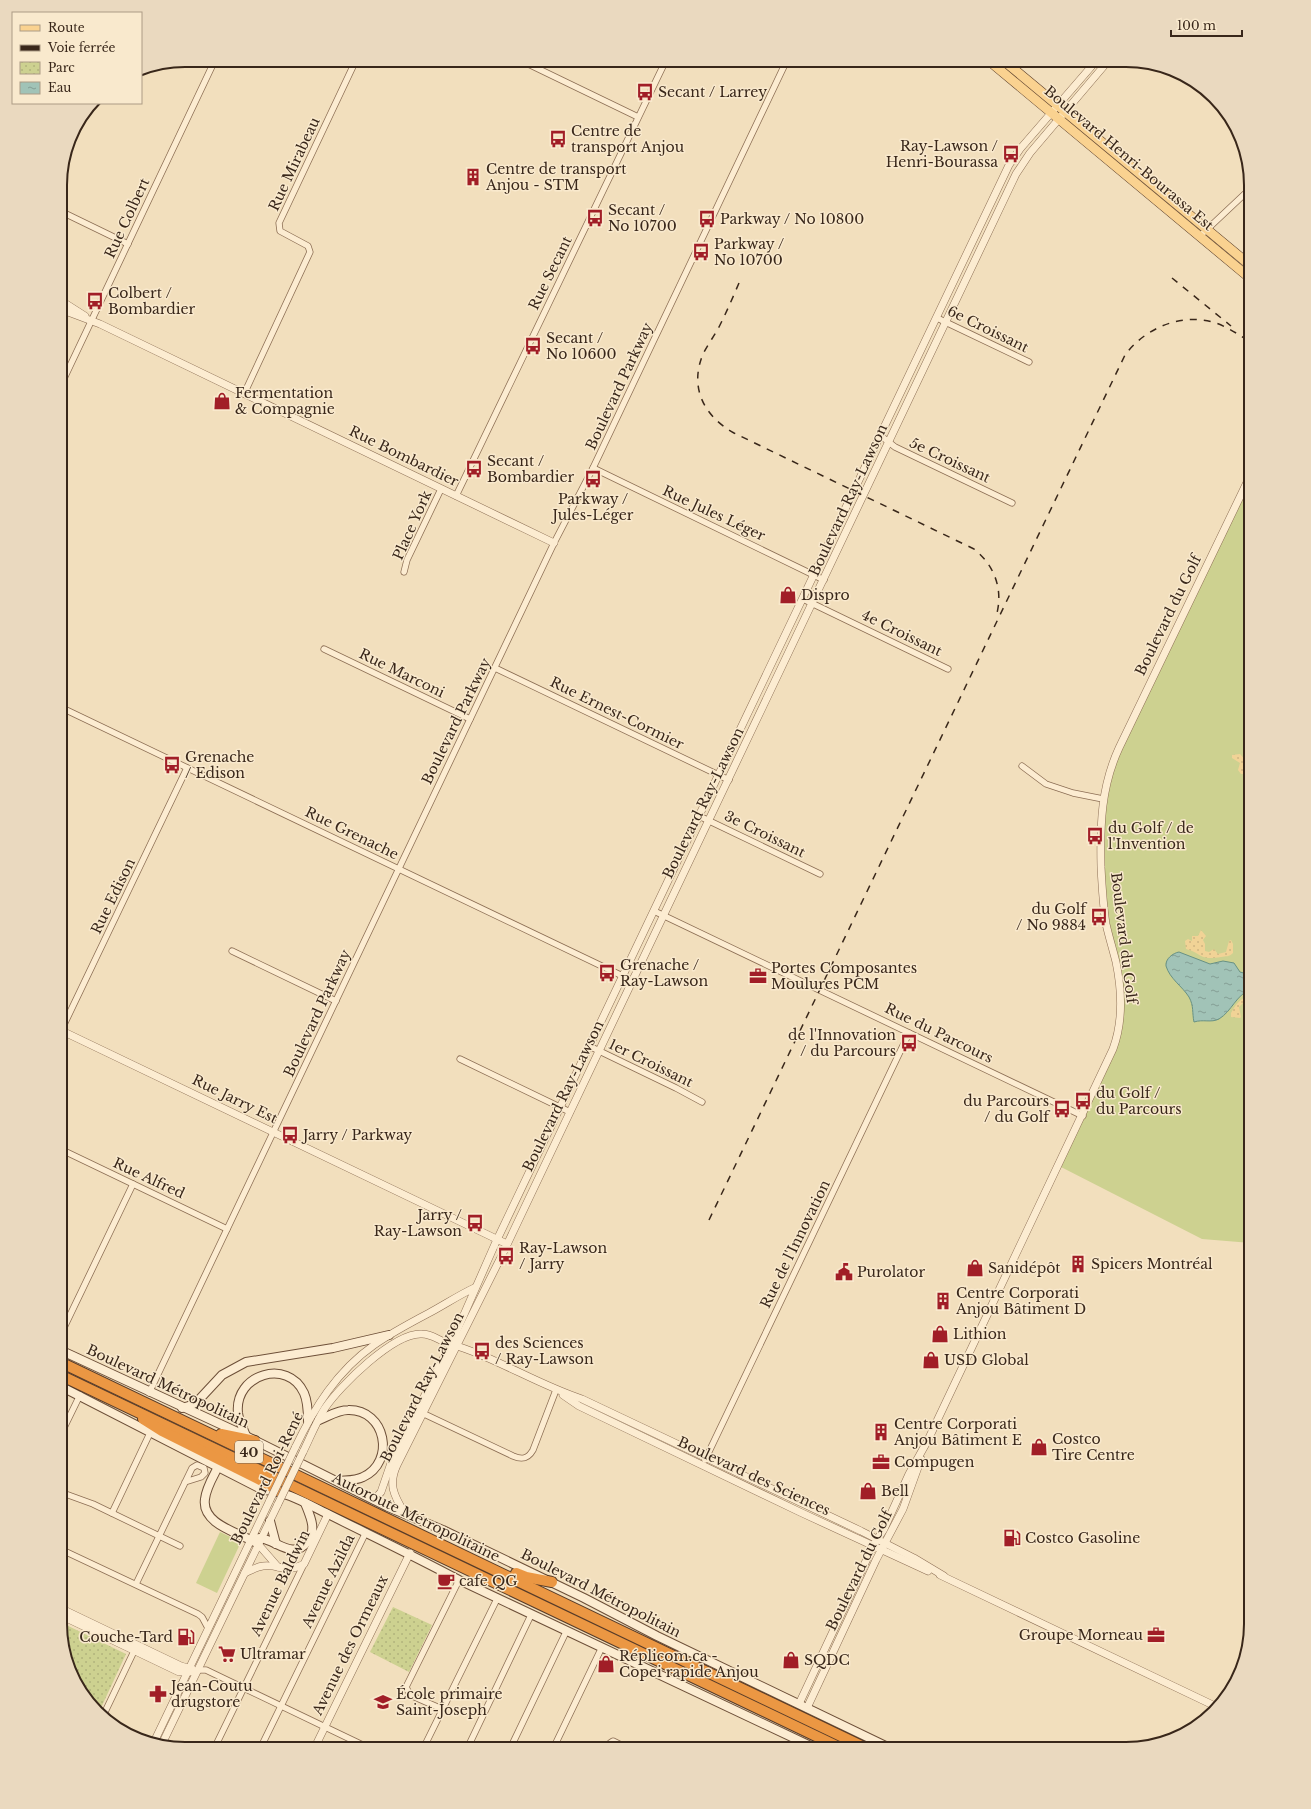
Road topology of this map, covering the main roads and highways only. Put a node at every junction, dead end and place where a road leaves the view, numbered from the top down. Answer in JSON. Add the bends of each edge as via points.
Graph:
{"nodes":[{"id":1,"x":998,"y":67,"type":"edge"},
{"id":2,"x":1010,"y":67,"type":"edge"},
{"id":3,"x":1055,"y":109,"type":"junction"},
{"id":4,"x":1062,"y":117,"type":"junction"},
{"id":5,"x":1244,"y":260,"type":"edge"},
{"id":6,"x":1244,"y":273,"type":"edge"},
{"id":7,"x":389,"y":1335,"type":"road end"},
{"id":8,"x":67,"y":1353,"type":"edge"},
{"id":9,"x":67,"y":1365,"type":"edge"},
{"id":10,"x":67,"y":1378,"type":"edge"},
{"id":11,"x":67,"y":1390,"type":"edge"},
{"id":12,"x":102,"y":1395,"type":"junction"},
{"id":13,"x":182,"y":1408,"type":"junction"},
{"id":14,"x":319,"y":1420,"type":"road end"},
{"id":15,"x":308,"y":1421,"type":"road end"},
{"id":16,"x":194,"y":1426,"type":"junction"},
{"id":17,"x":251,"y":1438,"type":"junction"},
{"id":18,"x":218,"y":1467,"type":"junction"},
{"id":19,"x":338,"y":1481,"type":"junction"},
{"id":20,"x":278,"y":1491,"type":"junction"},
{"id":21,"x":305,"y":1503,"type":"junction"},
{"id":22,"x":270,"y":1521,"type":"road end"},
{"id":23,"x":276,"y":1544,"type":"junction"},
{"id":24,"x":465,"y":1555,"type":"junction"},
{"id":25,"x":552,"y":1582,"type":"junction"},
{"id":26,"x":803,"y":1742,"type":"edge"},
{"id":27,"x":828,"y":1742,"type":"edge"},
{"id":28,"x":853,"y":1742,"type":"edge"},
{"id":29,"x":878,"y":1742,"type":"edge"}],
"edges":[{"from":1,"to":3,"type":"main road","name":"Boulevard Henri-Bourassa Est"},
{"from":2,"to":3,"type":"main road","name":"Boulevard Henri-Bourassa Est"},
{"from":3,"to":4,"type":"main road","name":"Boulevard Henri-Bourassa Est"},
{"from":4,"to":5,"type":"main road","name":"Boulevard Henri-Bourassa Est"},
{"from":4,"to":6,"type":"main road","name":"Boulevard Henri-Bourassa Est"},
{"from":7,"to":13,"type":"main road","via":[[333,1348],[246,1362],[222,1375],[195,1404]]},
{"from":8,"to":13,"type":"main road","name":"Boulevard Métropolitain"},
{"from":9,"to":16,"type":"highway","name":"Autoroute Métropolitaine","number":"40"},
{"from":10,"to":12,"type":"highway","name":"Autoroute Métropolitaine","number":"40"},
{"from":11,"to":18,"type":"main road"},
{"from":12,"to":20,"type":"highway","via":[[162,1431]]},
{"from":12,"to":27,"type":"highway","name":"Autoroute Métropolitaine","number":"40"},
{"from":13,"to":17,"type":"main road","name":"Boulevard Métropolitain"},
{"from":14,"to":19,"type":"main road","via":[[338,1412],[353,1410],[369,1416],[381,1432],[383,1450],[375,1468],[359,1479]]},
{"from":15,"to":17,"type":"main road","via":[[306,1398],[297,1383],[283,1375],[265,1374],[248,1382],[239,1397],[238,1417]]},
{"from":16,"to":17,"type":"highway","via":[[234,1437]]},
{"from":16,"to":24,"type":"highway","name":"Autoroute Métropolitaine","number":"40"},
{"from":17,"to":19,"type":"main road","name":"Boulevard Métropolitain"},
{"from":18,"to":20,"type":"main road","via":[[263,1490]]},
{"from":18,"to":23,"type":"main road","via":[[205,1496],[207,1511],[214,1521],[256,1541]]},
{"from":19,"to":25,"type":"main road","name":"Boulevard Métropolitain"},
{"from":20,"to":21,"type":"main road"},
{"from":21,"to":23,"type":"main road","via":[[313,1524],[309,1540],[294,1550]]},
{"from":21,"to":26,"type":"main road","via":[[410,1553],[497,1599]]},
{"from":22,"to":23,"type":"main road"},
{"from":24,"to":25,"type":"highway","via":[[526,1577]]},
{"from":24,"to":28,"type":"highway","name":"Autoroute Métropolitaine","number":"40"},
{"from":25,"to":29,"type":"main road","name":"Boulevard Métropolitain","via":[[657,1636]]}]}
